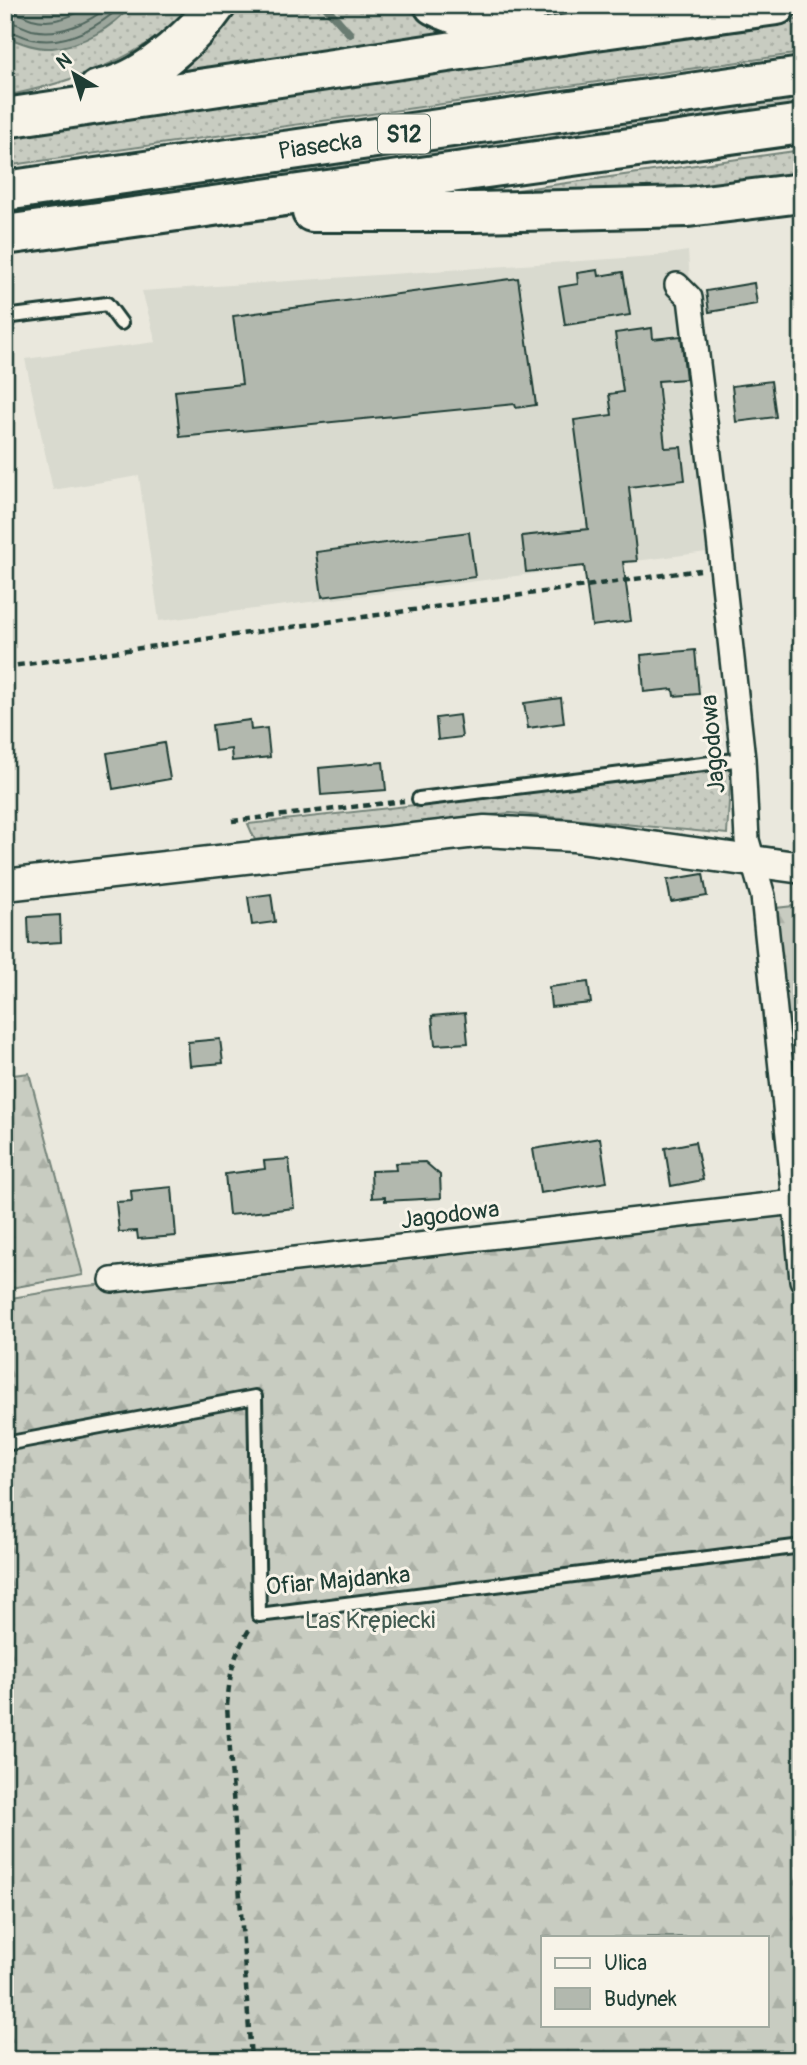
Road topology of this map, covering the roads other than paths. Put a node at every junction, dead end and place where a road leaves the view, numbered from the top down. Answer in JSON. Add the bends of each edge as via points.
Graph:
{"nodes":[{"id":1,"x":216,"y":5,"type":"edge"},
{"id":2,"x":434,"y":5,"type":"edge"},
{"id":3,"x":777,"y":5,"type":"edge"},
{"id":4,"x":588,"y":31,"type":"junction"},
{"id":5,"x":802,"y":77,"type":"edge"},
{"id":6,"x":5,"y":116,"type":"edge"},
{"id":7,"x":802,"y":124,"type":"edge"},
{"id":8,"x":5,"y":191,"type":"edge"},
{"id":9,"x":802,"y":193,"type":"edge"},
{"id":10,"x":174,"y":212,"type":"junction"},
{"id":11,"x":5,"y":235,"type":"edge"},
{"id":12,"x":677,"y":285,"type":"dead end"},
{"id":13,"x":5,"y":317,"type":"edge"},
{"id":14,"x":121,"y":323,"type":"dead end"},
{"id":15,"x":743,"y":759,"type":"junction"},
{"id":16,"x":419,"y":799,"type":"road end"},
{"id":17,"x":753,"y":860,"type":"junction"},
{"id":18,"x":802,"y":868,"type":"edge"},
{"id":19,"x":5,"y":885,"type":"edge"},
{"id":20,"x":795,"y":1202,"type":"junction"},
{"id":21,"x":112,"y":1280,"type":"dead end"},
{"id":22,"x":802,"y":1280,"type":"edge"},
{"id":23,"x":5,"y":1444,"type":"edge"},
{"id":24,"x":802,"y":1546,"type":"edge"}],
"edges":[{"from":1,"to":6,"type":"highway","via":[[181,44],[121,84]]},
{"from":2,"to":4,"type":"highway","via":[[495,26]]},
{"from":3,"to":4,"type":"highway"},
{"from":4,"to":6,"type":"highway"},
{"from":5,"to":8,"type":"highway","name":"Piasecka","number":"S12"},
{"from":7,"to":10,"type":"highway","name":"Piasecka","number":"S12"},
{"from":9,"to":10,"type":"highway","via":[[688,207]]},
{"from":10,"to":11,"type":"highway","name":"Piasecka","number":"S12"},
{"from":12,"to":15,"type":"street","name":"Jagodowa","via":[[690,298]]},
{"from":13,"to":14,"type":"lane","via":[[107,304]]},
{"from":15,"to":16,"type":"lane"},
{"from":15,"to":17,"type":"street","name":"Jagodowa","via":[[747,840]]},
{"from":17,"to":18,"type":"street"},
{"from":17,"to":19,"type":"street","via":[[573,836],[485,831]]},
{"from":17,"to":20,"type":"street","name":"Jagodowa","via":[[763,896]]},
{"from":20,"to":21,"type":"street","name":"Jagodowa"},
{"from":20,"to":22,"type":"street","name":"Jagodowa"},
{"from":23,"to":24,"type":"lane","name":"Ofiar Majdanka","via":[[256,1397],[259,1615]]}]}
